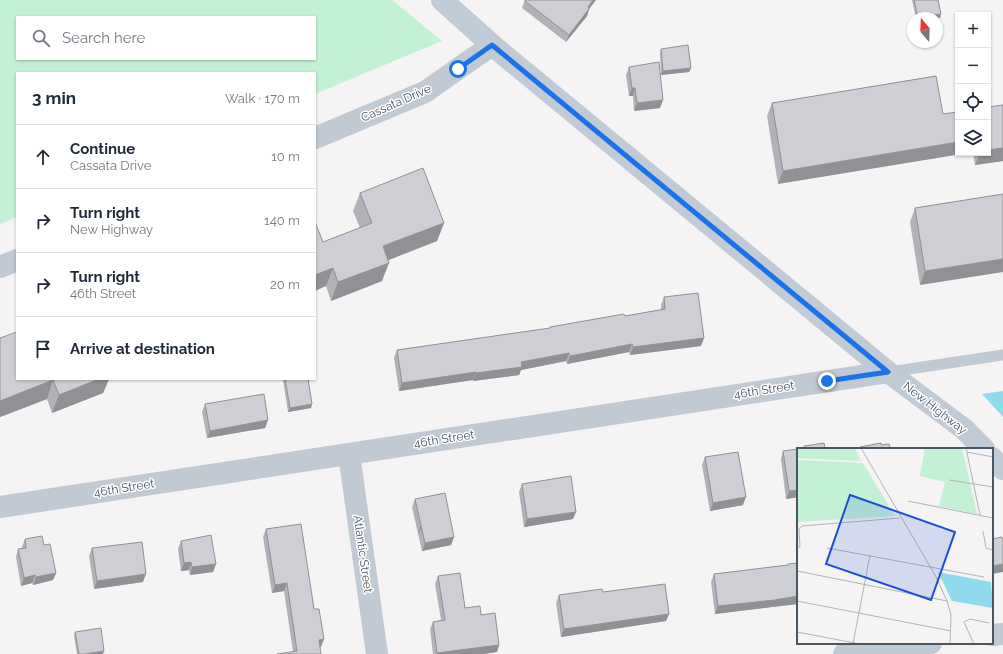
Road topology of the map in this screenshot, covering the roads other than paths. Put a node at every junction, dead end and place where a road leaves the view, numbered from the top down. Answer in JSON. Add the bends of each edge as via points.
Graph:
{"nodes":[{"id":1,"x":442,"y":0,"type":"edge"},
{"id":2,"x":492,"y":45,"type":"junction"},
{"id":3,"x":316,"y":138,"type":"edge"},
{"id":4,"x":16,"y":260,"type":"edge"},
{"id":5,"x":0,"y":267,"type":"edge"},
{"id":6,"x":1003,"y":355,"type":"edge"},
{"id":7,"x":888,"y":372,"type":"junction"},
{"id":8,"x":983,"y":448,"type":"edge"},
{"id":9,"x":349,"y":454,"type":"junction"},
{"id":10,"x":993,"y":459,"type":"edge"},
{"id":11,"x":1003,"y":469,"type":"edge"},
{"id":12,"x":0,"y":507,"type":"edge"},
{"id":13,"x":1003,"y":634,"type":"edge"},
{"id":14,"x":993,"y":635,"type":"edge"},
{"id":15,"x":923,"y":644,"type":"edge"},
{"id":16,"x":377,"y":654,"type":"edge"},
{"id":17,"x":844,"y":654,"type":"edge"}],
"edges":[{"from":1,"to":2,"type":"main road","name":"New Highway"},
{"from":2,"to":3,"type":"street","name":"Cassata Drive","via":[[425,92]]},
{"from":2,"to":7,"type":"main road","name":"New Highway"},
{"from":4,"to":5,"type":"street"},
{"from":6,"to":7,"type":"lane"},
{"from":7,"to":8,"type":"main road","name":"New Highway","via":[[964,429]]},
{"from":7,"to":9,"type":"street","name":"46th Street"},
{"from":9,"to":12,"type":"street","name":"46th Street"},
{"from":9,"to":16,"type":"street","name":"Atlantic Street"},
{"from":10,"to":11,"type":"main road"},
{"from":13,"to":14,"type":"street"},
{"from":15,"to":17,"type":"street"}]}
